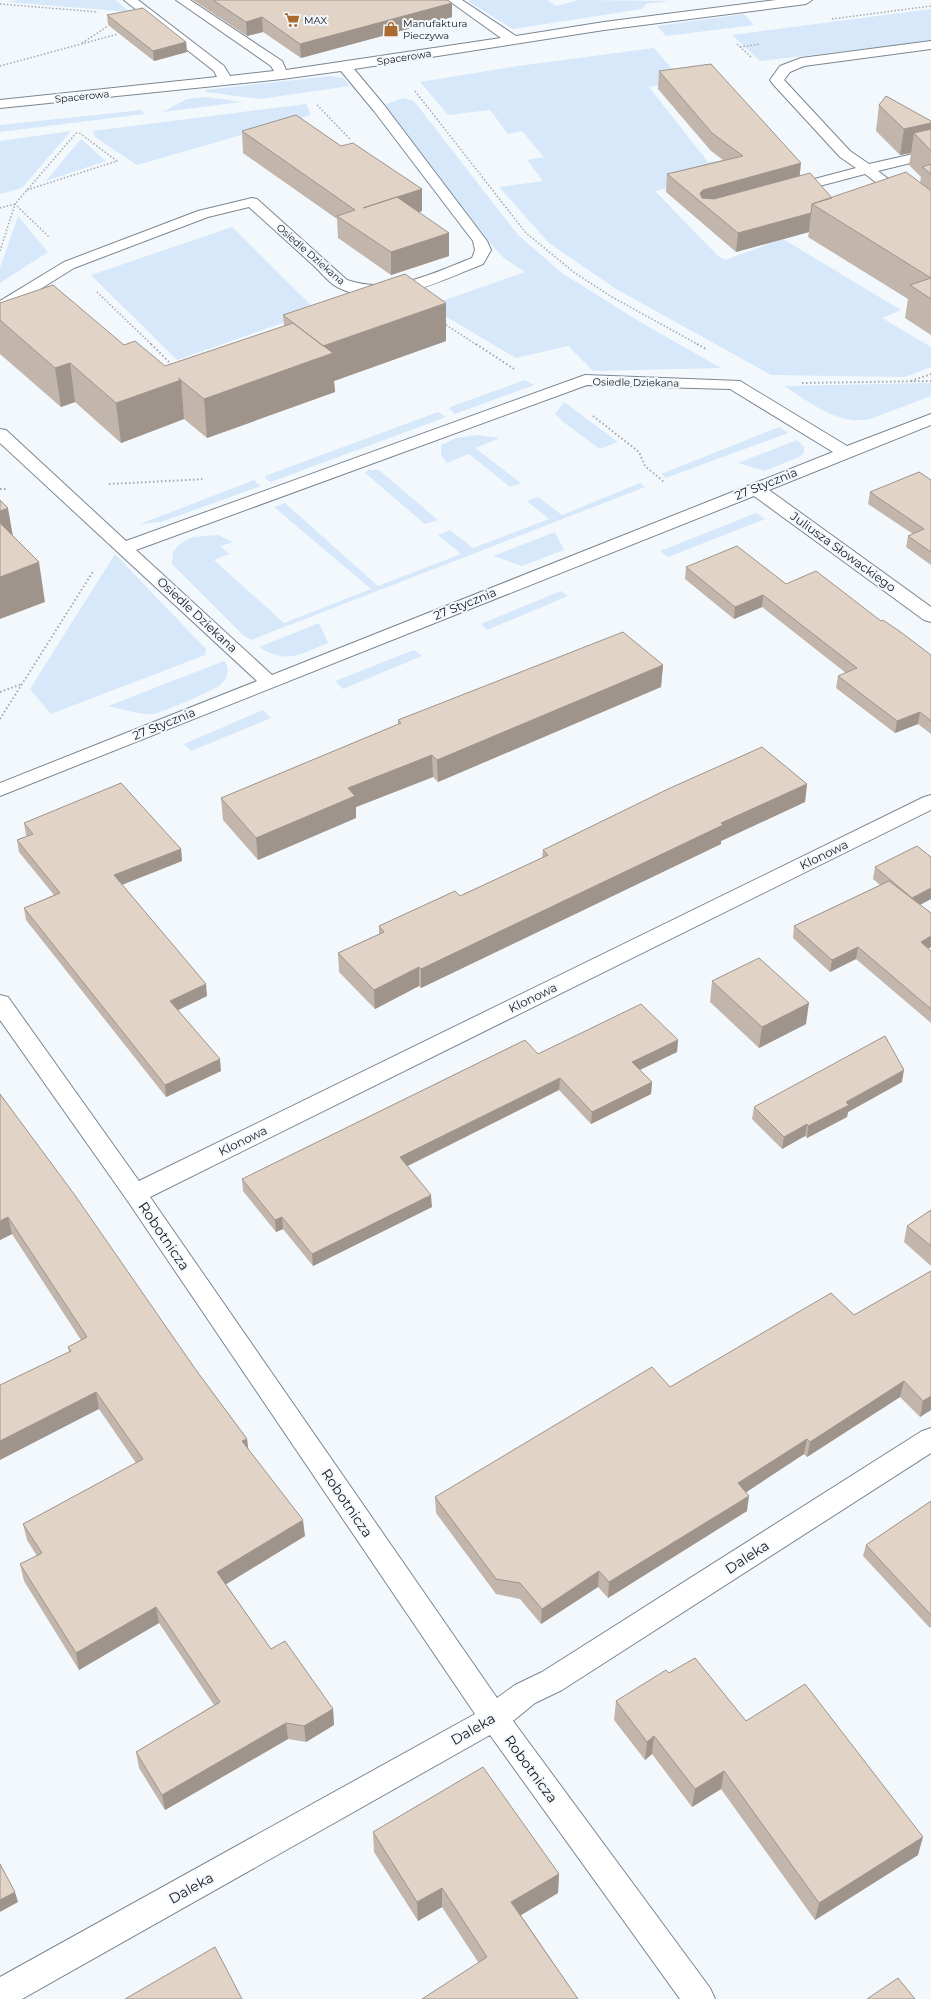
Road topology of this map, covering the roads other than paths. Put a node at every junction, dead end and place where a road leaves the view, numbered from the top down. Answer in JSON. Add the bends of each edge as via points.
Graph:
{"nodes":[{"id":1,"x":182,"y":0,"type":"edge"},
{"id":2,"x":454,"y":0,"type":"edge"},
{"id":3,"x":806,"y":0,"type":"edge"},
{"id":4,"x":135,"y":1,"type":"edge"},
{"id":5,"x":687,"y":2,"type":"dead end"},
{"id":6,"x":698,"y":14,"type":"junction"},
{"id":7,"x":514,"y":40,"type":"junction"},
{"id":8,"x":931,"y":45,"type":"edge"},
{"id":9,"x":345,"y":67,"type":"junction"},
{"id":10,"x":282,"y":75,"type":"junction"},
{"id":11,"x":226,"y":81,"type":"junction"},
{"id":12,"x":0,"y":104,"type":"edge"},
{"id":13,"x":931,"y":154,"type":"edge"},
{"id":14,"x":868,"y":169,"type":"junction"},
{"id":15,"x":776,"y":194,"type":"edge"},
{"id":16,"x":931,"y":218,"type":"edge"},
{"id":17,"x":0,"y":308,"type":"edge"},
{"id":18,"x":931,"y":419,"type":"edge"},
{"id":19,"x":0,"y":434,"type":"edge"},
{"id":20,"x":846,"y":453,"type":"junction"},
{"id":21,"x":755,"y":488,"type":"junction"},
{"id":22,"x":119,"y":543,"type":"junction"},
{"id":23,"x":931,"y":616,"type":"edge"},
{"id":24,"x":269,"y":682,"type":"junction"},
{"id":25,"x":0,"y":790,"type":"edge"},
{"id":26,"x":931,"y":802,"type":"edge"},
{"id":27,"x":0,"y":1003,"type":"edge"},
{"id":28,"x":136,"y":1194,"type":"junction"},
{"id":29,"x":931,"y":1439,"type":"edge"},
{"id":30,"x":494,"y":1718,"type":"junction"},
{"id":31,"x":0,"y":1994,"type":"edge"},
{"id":32,"x":699,"y":1999,"type":"edge"}],
"edges":[{"from":1,"to":10,"type":"street","via":[[277,64]]},
{"from":2,"to":7,"type":"street"},
{"from":3,"to":6,"type":"street","name":"Spacerowa"},
{"from":4,"to":11,"type":"street","via":[[219,69]]},
{"from":5,"to":6,"type":"street"},
{"from":6,"to":7,"type":"street","name":"Spacerowa"},
{"from":7,"to":9,"type":"street","name":"Spacerowa"},
{"from":8,"to":14,"type":"street","via":[[801,62],[785,69],[777,80],[845,154]]},
{"from":9,"to":10,"type":"street","name":"Spacerowa"},
{"from":9,"to":17,"type":"street","name":"Osiedle Dziekana","via":[[380,108],[480,241],[483,250],[478,261],[401,289],[354,289],[342,283],[252,202],[203,214],[72,264]]},
{"from":10,"to":11,"type":"street","name":"Spacerowa"},
{"from":11,"to":12,"type":"street","name":"Spacerowa"},
{"from":13,"to":14,"type":"street"},
{"from":14,"to":15,"type":"street"},
{"from":14,"to":16,"type":"street"},
{"from":18,"to":20,"type":"street","name":"27 Stycznia"},
{"from":19,"to":22,"type":"street","name":"Osiedle Dziekana"},
{"from":20,"to":21,"type":"street","name":"27 Stycznia"},
{"from":20,"to":22,"type":"street","name":"Osiedle Dziekana","via":[[734,384],[585,380]]},
{"from":21,"to":23,"type":"street","name":"Juliusza Słowackiego"},
{"from":21,"to":24,"type":"street","name":"27 Stycznia"},
{"from":22,"to":24,"type":"street","name":"Osiedle Dziekana"},
{"from":24,"to":25,"type":"street","name":"27 Stycznia"},
{"from":26,"to":28,"type":"street","name":"Klonowa"},
{"from":27,"to":28,"type":"street","name":"Robotnicza"},
{"from":28,"to":30,"type":"street","name":"Robotnicza"},
{"from":29,"to":30,"type":"street","name":"Daleka","via":[[558,1677],[525,1694]]},
{"from":30,"to":31,"type":"street","name":"Daleka"},
{"from":30,"to":32,"type":"street","name":"Robotnicza"}]}
